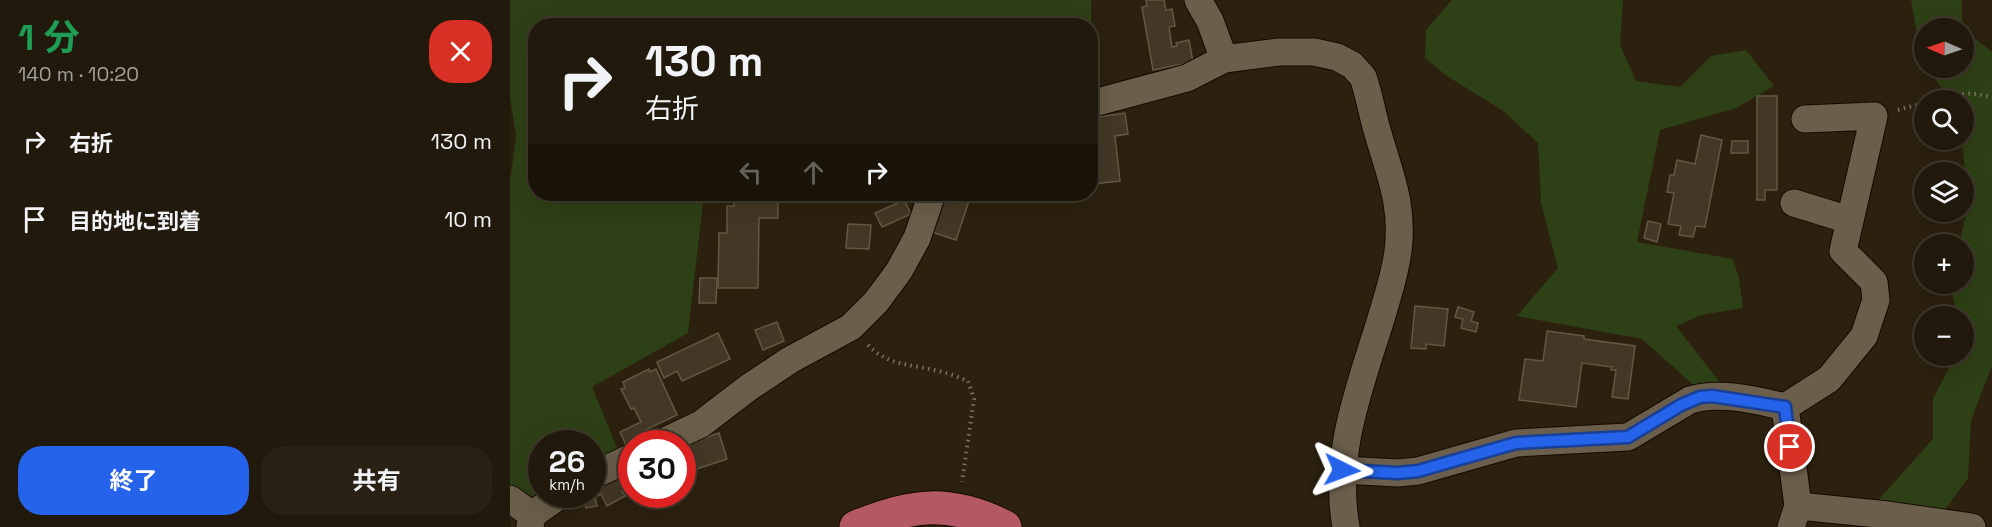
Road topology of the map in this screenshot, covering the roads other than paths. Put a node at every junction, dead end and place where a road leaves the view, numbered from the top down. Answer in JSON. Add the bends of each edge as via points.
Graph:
{"nodes":[{"id":1,"x":1198,"y":0,"type":"edge"},
{"id":2,"x":1224,"y":59,"type":"junction"},
{"id":3,"x":1098,"y":102,"type":"edge"},
{"id":4,"x":1805,"y":119,"type":"dead end"},
{"id":5,"x":930,"y":201,"type":"edge"},
{"id":6,"x":1794,"y":202,"type":"dead end"},
{"id":7,"x":1848,"y":220,"type":"junction"},
{"id":8,"x":1785,"y":407,"type":"junction"},
{"id":9,"x":688,"y":430,"type":"edge"},
{"id":10,"x":1342,"y":470,"type":"junction"},
{"id":11,"x":510,"y":499,"type":"edge"},
{"id":12,"x":546,"y":508,"type":"edge"},
{"id":13,"x":1795,"y":516,"type":"edge"},
{"id":14,"x":531,"y":521,"type":"edge"},
{"id":15,"x":856,"y":527,"type":"edge"},
{"id":16,"x":1005,"y":527,"type":"edge"},
{"id":17,"x":1346,"y":527,"type":"edge"},
{"id":18,"x":1972,"y":527,"type":"edge"}],
"edges":[{"from":1,"to":2,"type":"street"},
{"from":2,"to":3,"type":"street","via":[[1187,78]]},
{"from":2,"to":10,"type":"street","via":[[1299,51],[1337,57],[1352,64],[1366,85],[1396,191],[1398,250],[1360,385]]},
{"from":4,"to":7,"type":"street","via":[[1874,116]]},
{"from":5,"to":9,"type":"street","via":[[917,238],[899,272],[851,327],[748,387]]},
{"from":6,"to":7,"type":"street"},
{"from":7,"to":8,"type":"street","via":[[1843,251],[1874,282],[1876,300],[1863,336],[1829,379]]},
{"from":8,"to":10,"type":"street","via":[[1700,397],[1628,437],[1516,443],[1418,471]]},
{"from":8,"to":13,"type":"street"},
{"from":10,"to":17,"type":"street"},
{"from":11,"to":14,"type":"street"},
{"from":12,"to":14,"type":"street"},
{"from":13,"to":18,"type":"street","via":[[1888,515]]},
{"from":15,"to":16,"type":"main road","via":[[902,510],[938,507],[958,509]]}]}
